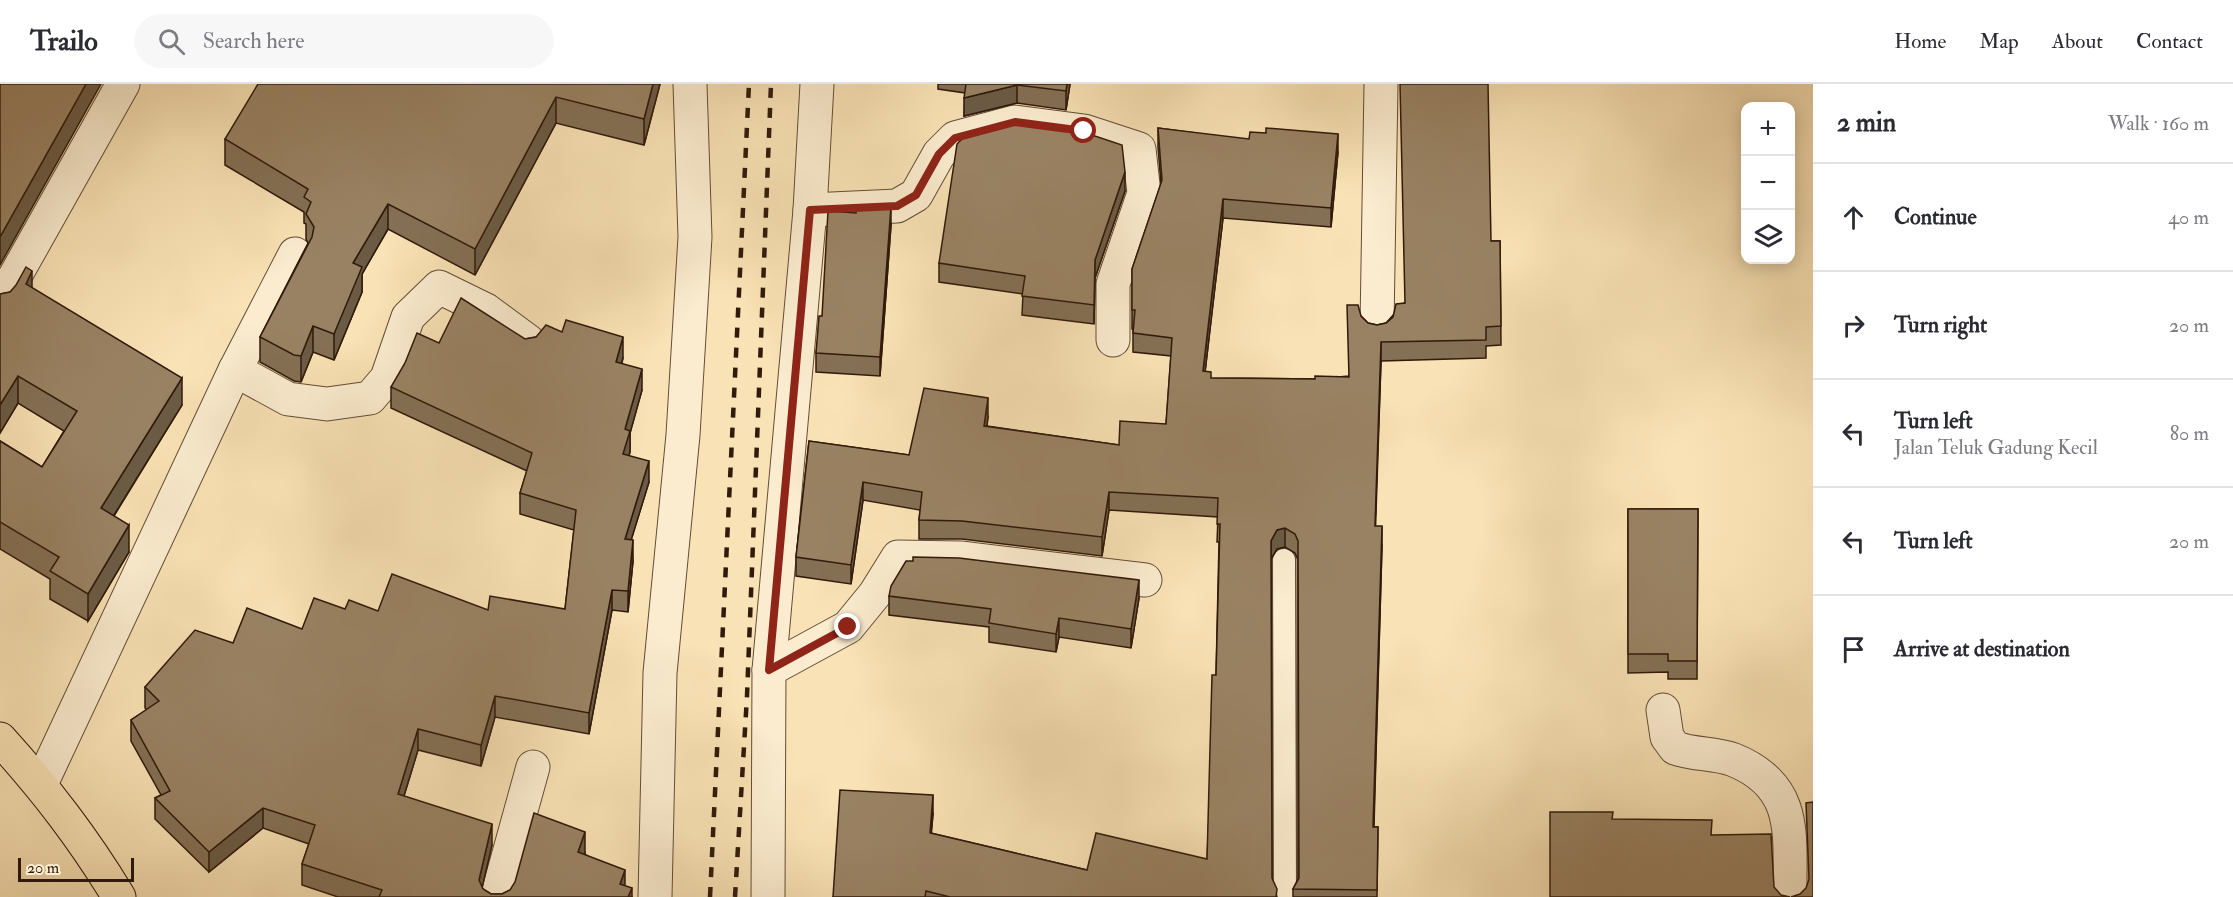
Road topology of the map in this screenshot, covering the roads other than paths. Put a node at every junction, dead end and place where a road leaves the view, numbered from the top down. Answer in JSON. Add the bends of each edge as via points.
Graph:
{"nodes":[{"id":1,"x":123,"y":84,"type":"edge"},
{"id":2,"x":690,"y":84,"type":"edge"},
{"id":3,"x":817,"y":84,"type":"edge"},
{"id":4,"x":1381,"y":84,"type":"edge"},
{"id":5,"x":810,"y":210,"type":"junction"},
{"id":6,"x":295,"y":254,"type":"dead end"},
{"id":7,"x":0,"y":303,"type":"edge"},
{"id":8,"x":1377,"y":326,"type":"edge"},
{"id":9,"x":1113,"y":340,"type":"dead end"},
{"id":10,"x":528,"y":341,"type":"edge"},
{"id":11,"x":235,"y":370,"type":"junction"},
{"id":12,"x":1284,"y":560,"type":"dead end"},
{"id":13,"x":1145,"y":580,"type":"dead end"},
{"id":14,"x":769,"y":670,"type":"junction"},
{"id":15,"x":1663,"y":710,"type":"dead end"},
{"id":16,"x":0,"y":740,"type":"edge"},
{"id":17,"x":533,"y":767,"type":"dead end"},
{"id":18,"x":41,"y":784,"type":"junction"},
{"id":19,"x":119,"y":897,"type":"edge"},
{"id":20,"x":497,"y":897,"type":"edge"},
{"id":21,"x":656,"y":897,"type":"edge"},
{"id":22,"x":768,"y":897,"type":"edge"},
{"id":23,"x":1285,"y":897,"type":"edge"},
{"id":24,"x":1791,"y":897,"type":"edge"}],
"edges":[{"from":1,"to":7,"type":"street"},
{"from":2,"to":21,"type":"street","via":[[695,237],[683,435],[660,673]]},
{"from":3,"to":5,"type":"street"},
{"from":4,"to":8,"type":"street"},
{"from":5,"to":9,"type":"street","via":[[897,206],[916,195],[939,154],[955,138],[1015,122],[1084,131],[1139,149],[1143,193],[1113,284]]},
{"from":5,"to":14,"type":"street"},
{"from":6,"to":11,"type":"street"},
{"from":10,"to":11,"type":"street","via":[[486,310],[439,287],[408,317],[387,378],[370,398],[327,404],[288,399]]},
{"from":11,"to":18,"type":"street"},
{"from":12,"to":23,"type":"lane"},
{"from":13,"to":14,"type":"street","via":[[960,558],[898,557],[876,594],[848,627]]},
{"from":14,"to":22,"type":"street"},
{"from":15,"to":24,"type":"street","via":[[1667,737],[1675,748],[1732,759],[1762,776],[1780,794],[1789,824]]},
{"from":16,"to":18,"type":"main road"},
{"from":17,"to":20,"type":"street"},
{"from":18,"to":19,"type":"main road","via":[[85,842]]}]}
